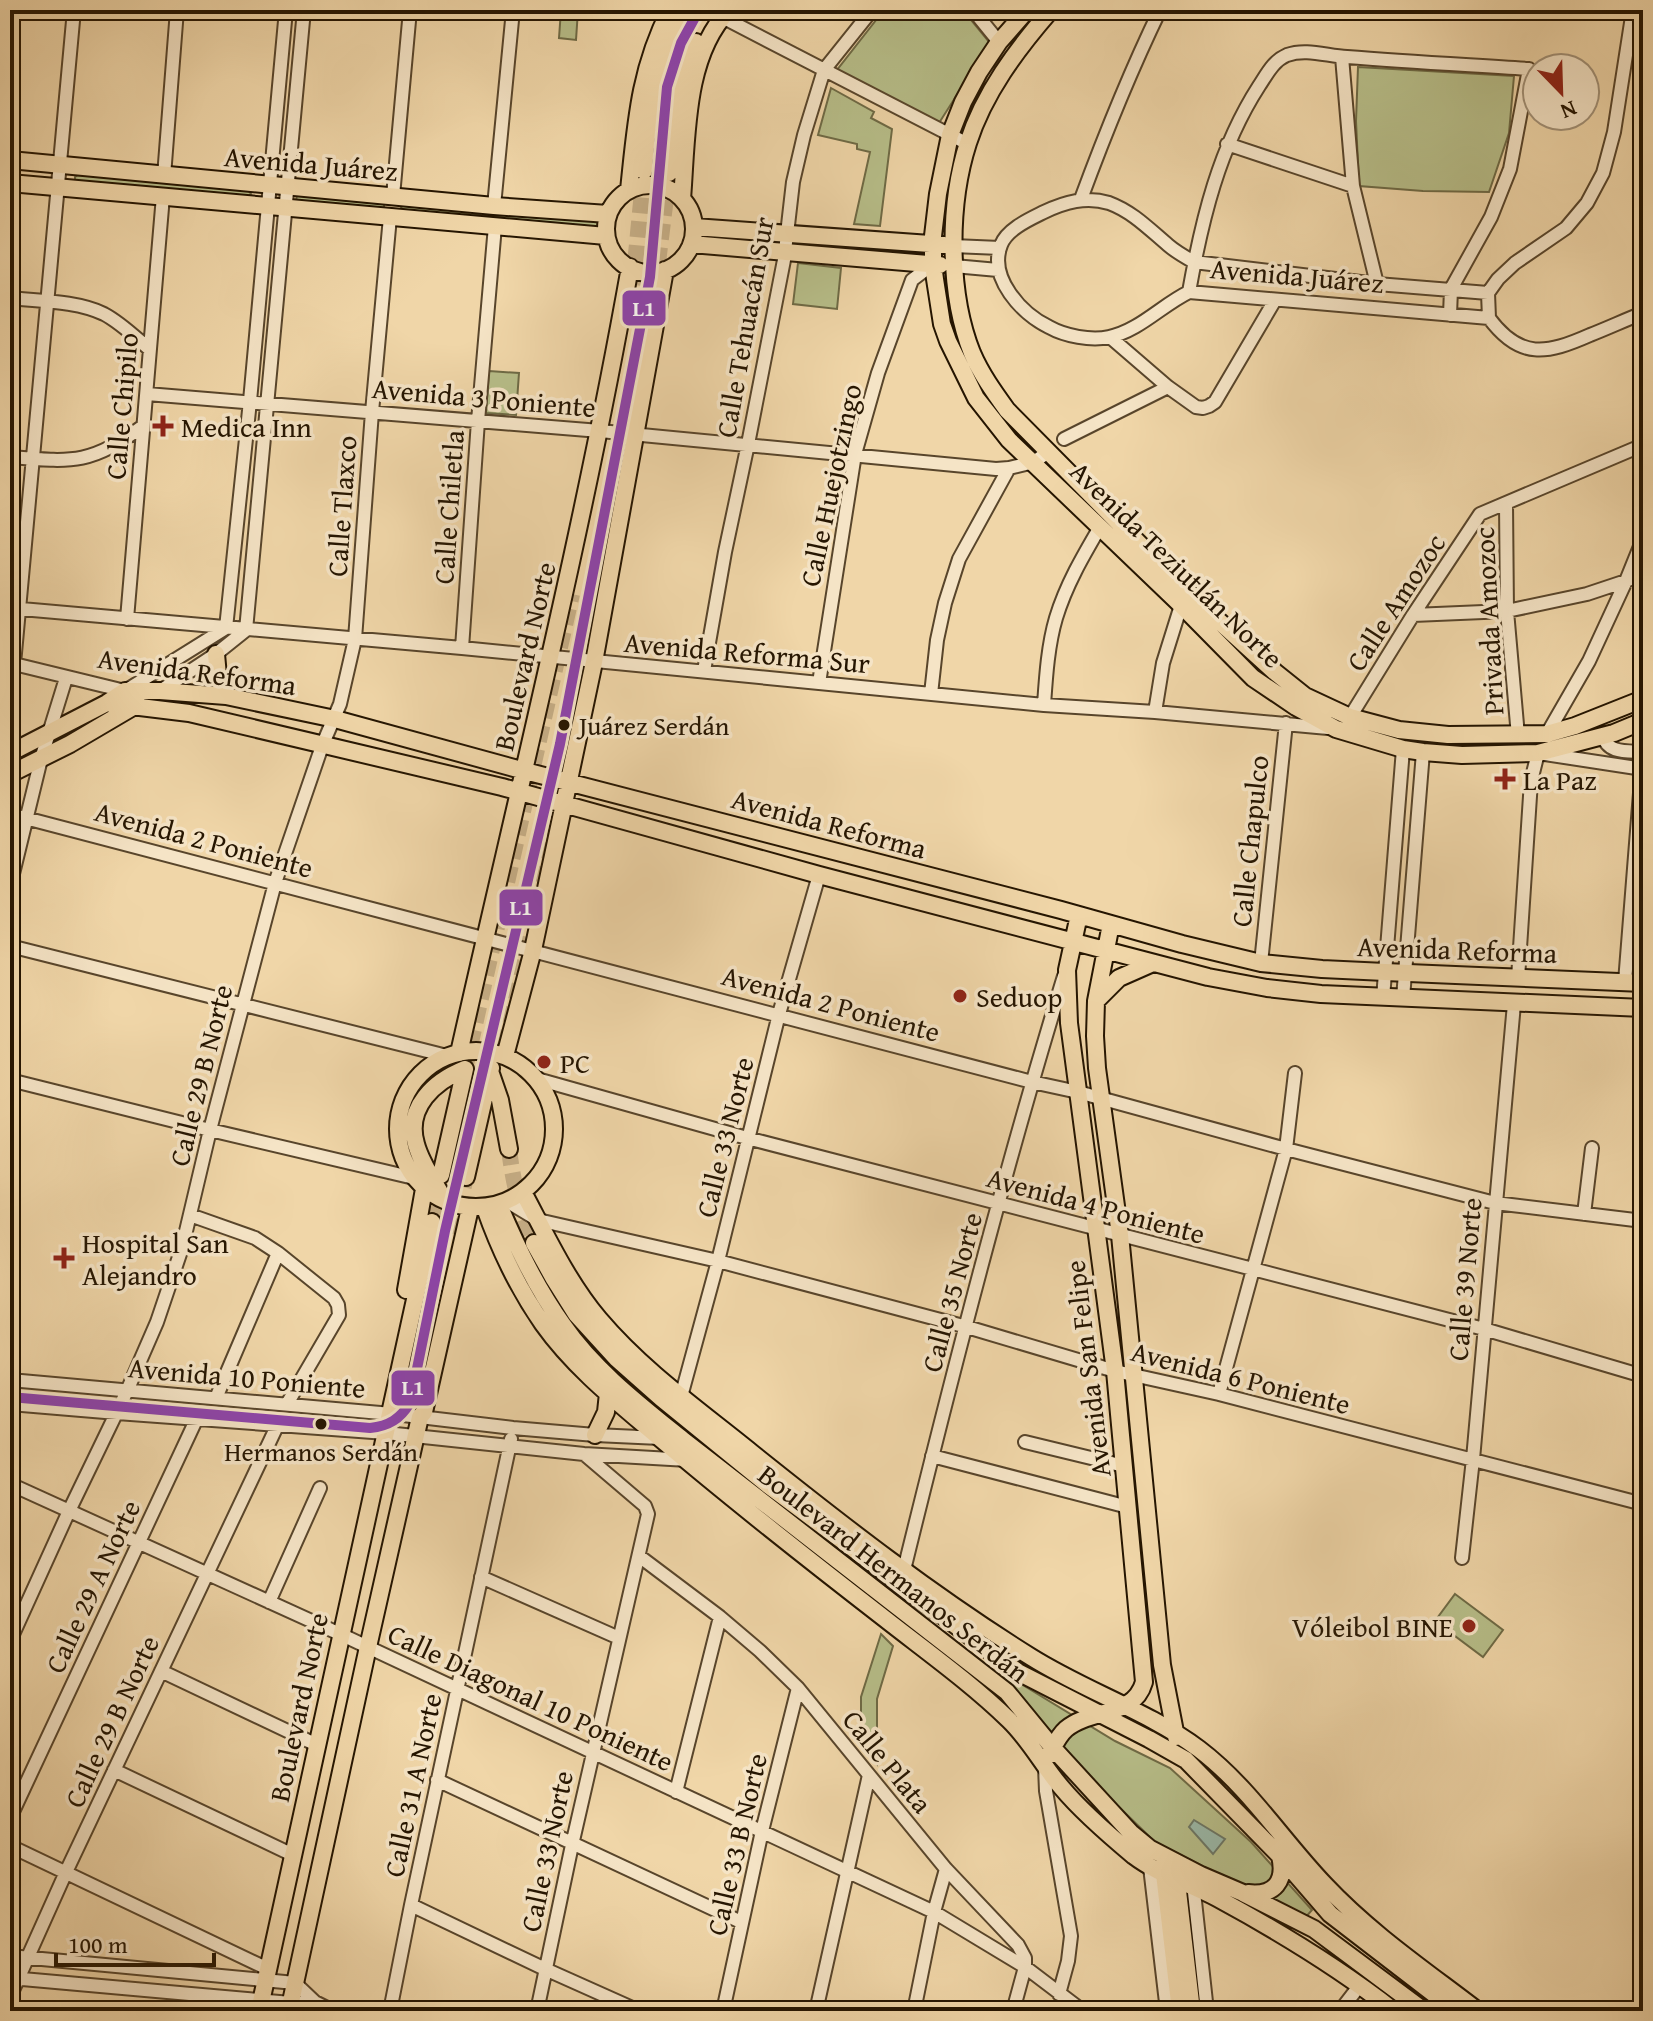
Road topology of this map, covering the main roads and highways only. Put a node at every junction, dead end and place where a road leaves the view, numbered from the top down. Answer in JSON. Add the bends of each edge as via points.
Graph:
{"nodes":[{"id":1,"x":670,"y":10,"type":"edge"},
{"id":2,"x":683,"y":10,"type":"edge"},
{"id":3,"x":1027,"y":10,"type":"edge"},
{"id":4,"x":1051,"y":10,"type":"edge"},
{"id":5,"x":722,"y":12,"type":"edge"},
{"id":6,"x":10,"y":160,"type":"edge"},
{"id":7,"x":644,"y":171,"type":"tunnel mouth"},
{"id":8,"x":669,"y":173,"type":"tunnel mouth"},
{"id":9,"x":10,"y":183,"type":"edge"},
{"id":10,"x":629,"y":190,"type":"junction"},
{"id":11,"x":682,"y":199,"type":"junction"},
{"id":12,"x":608,"y":214,"type":"junction"},
{"id":13,"x":694,"y":227,"type":"junction"},
{"id":14,"x":606,"y":236,"type":"junction"},
{"id":15,"x":933,"y":243,"type":"junction"},
{"id":16,"x":691,"y":244,"type":"junction"},
{"id":17,"x":953,"y":246,"type":"junction"},
{"id":18,"x":933,"y":264,"type":"junction"},
{"id":19,"x":954,"y":266,"type":"junction"},
{"id":20,"x":630,"y":267,"type":"junction"},
{"id":21,"x":665,"y":270,"type":"junction"},
{"id":22,"x":1041,"y":457,"type":"junction"},
{"id":23,"x":1183,"y":598,"type":"junction"},
{"id":24,"x":216,"y":654,"type":"road end"},
{"id":25,"x":160,"y":691,"type":"junction"},
{"id":26,"x":226,"y":696,"type":"junction"},
{"id":27,"x":1643,"y":699,"type":"edge"},
{"id":28,"x":107,"y":703,"type":"junction"},
{"id":29,"x":136,"y":705,"type":"junction"},
{"id":30,"x":1643,"y":721,"type":"edge"},
{"id":31,"x":10,"y":753,"type":"edge"},
{"id":32,"x":525,"y":771,"type":"junction"},
{"id":33,"x":10,"y":774,"type":"edge"},
{"id":34,"x":569,"y":782,"type":"junction"},
{"id":35,"x":519,"y":792,"type":"junction"},
{"id":36,"x":565,"y":804,"type":"junction"},
{"id":37,"x":906,"y":871,"type":"junction"},
{"id":38,"x":900,"y":895,"type":"junction"},
{"id":39,"x":1079,"y":915,"type":"junction"},
{"id":40,"x":1111,"y":924,"type":"junction"},
{"id":41,"x":1073,"y":941,"type":"junction"},
{"id":42,"x":1106,"y":949,"type":"junction"},
{"id":43,"x":1153,"y":963,"type":"junction"},
{"id":44,"x":1643,"y":983,"type":"edge"},
{"id":45,"x":1096,"y":1001,"type":"junction"},
{"id":46,"x":1643,"y":1008,"type":"edge"},
{"id":47,"x":453,"y":1055,"type":"junction"},
{"id":48,"x":505,"y":1056,"type":"junction"},
{"id":49,"x":509,"y":1149,"type":"tunnel mouth"},
{"id":50,"x":441,"y":1175,"type":"tunnel mouth"},
{"id":51,"x":466,"y":1177,"type":"tunnel mouth"},
{"id":52,"x":419,"y":1184,"type":"junction"},
{"id":53,"x":523,"y":1192,"type":"junction"},
{"id":54,"x":446,"y":1202,"type":"junction"},
{"id":55,"x":490,"y":1206,"type":"junction"},
{"id":56,"x":432,"y":1222,"type":"tunnel mouth"},
{"id":57,"x":453,"y":1234,"type":"tunnel mouth"},
{"id":58,"x":534,"y":1243,"type":"tunnel mouth"},
{"id":59,"x":608,"y":1393,"type":"junction"},
{"id":60,"x":680,"y":1408,"type":"junction"},
{"id":61,"x":390,"y":1413,"type":"junction"},
{"id":62,"x":420,"y":1417,"type":"junction"},
{"id":63,"x":595,"y":1435,"type":"road end"},
{"id":64,"x":900,"y":1576,"type":"junction"},
{"id":65,"x":944,"y":1599,"type":"junction"},
{"id":66,"x":922,"y":1600,"type":"junction"},
{"id":67,"x":1156,"y":1604,"type":"junction"},
{"id":68,"x":1137,"y":1606,"type":"junction"},
{"id":69,"x":951,"y":1621,"type":"junction"},
{"id":70,"x":1126,"y":1706,"type":"junction"},
{"id":71,"x":1098,"y":1714,"type":"junction"},
{"id":72,"x":1174,"y":1732,"type":"junction"},
{"id":73,"x":1053,"y":1748,"type":"junction"},
{"id":74,"x":1186,"y":1760,"type":"junction"},
{"id":75,"x":1045,"y":1764,"type":"junction"},
{"id":76,"x":1263,"y":1812,"type":"junction"},
{"id":77,"x":1265,"y":1840,"type":"junction"},
{"id":78,"x":1280,"y":1856,"type":"junction"},
{"id":79,"x":1173,"y":1871,"type":"junction"},
{"id":80,"x":1243,"y":1893,"type":"junction"},
{"id":81,"x":261,"y":2005,"type":"edge"},
{"id":82,"x":290,"y":2007,"type":"edge"},
{"id":83,"x":1180,"y":2011,"type":"edge"},
{"id":84,"x":1192,"y":2011,"type":"edge"},
{"id":85,"x":1394,"y":2011,"type":"edge"},
{"id":86,"x":1424,"y":2011,"type":"edge"},
{"id":87,"x":1456,"y":2011,"type":"edge"},
{"id":88,"x":1478,"y":2011,"type":"edge"}],
"edges":[{"from":1,"to":10,"type":"main road","via":[[644,76]]},
{"from":2,"to":7,"type":"main road","via":[[656,77]]},
{"from":3,"to":15,"type":"main road","name":"Avenida Teziutlán Norte","via":[[999,42],[963,102],[950,135]]},
{"from":4,"to":17,"type":"main road","name":"Avenida Teziutlán Norte","via":[[1013,56],[968,144]]},
{"from":5,"to":8,"type":"main road","via":[[696,41],[680,84]]},
{"from":5,"to":11,"type":"main road","via":[[695,74]]},
{"from":6,"to":12,"type":"main road","name":"Avenida Juárez"},
{"from":9,"to":14,"type":"main road","name":"Avenida Juárez"},
{"from":10,"to":11,"type":"main road","via":[[657,185]]},
{"from":10,"to":12,"type":"main road"},
{"from":11,"to":13,"type":"main road"},
{"from":12,"to":14,"type":"main road"},
{"from":13,"to":15,"type":"main road"},
{"from":13,"to":16,"type":"main road"},
{"from":14,"to":20,"type":"main road","via":[[612,252]]},
{"from":15,"to":17,"type":"main road"},
{"from":15,"to":18,"type":"main road","name":"Avenida Teziutlán Norte"},
{"from":16,"to":18,"type":"main road"},
{"from":16,"to":21,"type":"main road"},
{"from":17,"to":19,"type":"main road","name":"Avenida Teziutlán Norte"},
{"from":18,"to":19,"type":"main road"},
{"from":18,"to":22,"type":"main road","name":"Avenida Teziutlán Norte","via":[[942,324],[963,375],[1009,440]]},
{"from":19,"to":22,"type":"main road","name":"Avenida Teziutlán Norte","via":[[972,353],[985,380]]},
{"from":20,"to":21,"type":"main road"},
{"from":20,"to":32,"type":"main road","name":"Boulevard Norte","via":[[600,431]]},
{"from":21,"to":34,"type":"main road"},
{"from":22,"to":23,"type":"main road","name":"Avenida Teziutlán Norte","via":[[1100,527]]},
{"from":22,"to":23,"type":"main road","name":"Avenida Teziutlán Norte","via":[[1090,493]]},
{"from":23,"to":27,"type":"main road","name":"Avenida Teziutlán Norte","via":[[1305,696],[1350,717],[1399,730],[1547,734]]},
{"from":23,"to":30,"type":"main road","name":"Avenida Teziutlán Norte","via":[[1253,678],[1336,729],[1403,749],[1462,755],[1538,753]]},
{"from":24,"to":26,"type":"main road"},
{"from":25,"to":26,"type":"main road","name":"Avenida Reforma"},
{"from":25,"to":28,"type":"main road","name":"Avenida Reforma","via":[[125,691]]},
{"from":25,"to":29,"type":"main road"},
{"from":26,"to":32,"type":"main road","name":"Avenida Reforma","via":[[335,719]]},
{"from":28,"to":29,"type":"main road","name":"Avenida Reforma"},
{"from":28,"to":31,"type":"main road"},
{"from":29,"to":33,"type":"main road"},
{"from":29,"to":35,"type":"main road","name":"Avenida Reforma"},
{"from":32,"to":34,"type":"main road","name":"Avenida Reforma"},
{"from":32,"to":35,"type":"main road","name":"Boulevard Norte"},
{"from":34,"to":36,"type":"main road"},
{"from":34,"to":37,"type":"main road","name":"Avenida Reforma"},
{"from":35,"to":36,"type":"main road","name":"Avenida Reforma"},
{"from":35,"to":47,"type":"main road","name":"Boulevard Norte"},
{"from":36,"to":38,"type":"main road","name":"Avenida Reforma"},
{"from":36,"to":48,"type":"main road"},
{"from":37,"to":38,"type":"main road"},
{"from":37,"to":39,"type":"main road","name":"Avenida Reforma"},
{"from":38,"to":41,"type":"main road","name":"Avenida Reforma"},
{"from":39,"to":40,"type":"main road","name":"Avenida Reforma"},
{"from":39,"to":41,"type":"main road","name":"Avenida San Felipe"},
{"from":40,"to":42,"type":"main road","name":"Avenida San Felipe"},
{"from":40,"to":44,"type":"main road","name":"Avenida Reforma","via":[[1261,963]]},
{"from":41,"to":42,"type":"main road","name":"Avenida Reforma"},
{"from":41,"to":68,"type":"main road","name":"Avenida San Felipe","via":[[1067,970],[1069,1023],[1115,1371]]},
{"from":42,"to":43,"type":"main road","name":"Avenida Reforma"},
{"from":42,"to":45,"type":"main road","name":"Avenida San Felipe"},
{"from":43,"to":45,"type":"main road","via":[[1119,978]]},
{"from":43,"to":46,"type":"main road","name":"Avenida Reforma","via":[[1267,988]]},
{"from":45,"to":67,"type":"main road","name":"Avenida San Felipe","via":[[1100,1099],[1120,1235]]},
{"from":47,"to":48,"type":"main road","via":[[474,1051]]},
{"from":47,"to":52,"type":"main road","via":[[426,1069],[400,1109],[397,1134],[402,1157]]},
{"from":48,"to":53,"type":"main road","via":[[537,1079],[554,1117],[549,1159]]},
{"from":49,"to":51,"type":"main road","via":[[490,1069]]},
{"from":50,"to":54,"type":"main road","via":[[465,1069],[434,1087],[414,1120],[420,1156]]},
{"from":52,"to":54,"type":"main road"},
{"from":52,"to":61,"type":"main road","name":"Boulevard Norte"},
{"from":53,"to":55,"type":"main road"},
{"from":53,"to":60,"type":"main road","via":[[596,1316]]},
{"from":54,"to":55,"type":"main road"},
{"from":55,"to":59,"type":"main road","via":[[503,1254],[522,1292],[565,1351]]},
{"from":55,"to":62,"type":"main road","name":"Boulevard Norte"},
{"from":55,"to":73,"type":"main road","name":"Boulevard Hermanos Serdán","via":[[564,1327],[604,1372],[709,1461],[992,1679]]},
{"from":56,"to":61,"type":"main road","name":"Boulevard Norte"},
{"from":57,"to":62,"type":"main road","name":"Boulevard Norte","via":[[420,1393]]},
{"from":58,"to":60,"type":"main road","name":"Boulevard Hermanos Serdán","via":[[595,1336]]},
{"from":59,"to":63,"type":"main road"},
{"from":59,"to":75,"type":"main road","via":[[1011,1721]]},
{"from":60,"to":64,"type":"main road","name":"Boulevard Hermanos Serdán","via":[[768,1485]]},
{"from":60,"to":64,"type":"main road","via":[[704,1417]]},
{"from":61,"to":81,"type":"main road","name":"Boulevard Norte"},
{"from":62,"to":82,"type":"main road","name":"Boulevard Norte"},
{"from":64,"to":65,"type":"main road"},
{"from":64,"to":66,"type":"main road","name":"Boulevard Hermanos Serdán"},
{"from":65,"to":66,"type":"main road"},
{"from":65,"to":69,"type":"main road"},
{"from":65,"to":70,"type":"main road","via":[[1034,1659]]},
{"from":66,"to":69,"type":"main road","name":"Boulevard Hermanos Serdán"},
{"from":67,"to":68,"type":"main road"},
{"from":67,"to":72,"type":"main road","name":"Avenida San Felipe"},
{"from":68,"to":70,"type":"main road","name":"Avenida San Felipe","via":[[1144,1682]]},
{"from":69,"to":71,"type":"main road","name":"Boulevard Hermanos Serdán","via":[[1018,1672]]},
{"from":70,"to":71,"type":"main road"},
{"from":70,"to":72,"type":"main road"},
{"from":71,"to":73,"type":"main road","via":[[1066,1729]]},
{"from":71,"to":74,"type":"main road","name":"Boulevard Hermanos Serdán"},
{"from":72,"to":74,"type":"main road","name":"Avenida San Felipe"},
{"from":72,"to":76,"type":"main road","via":[[1219,1764]]},
{"from":73,"to":75,"type":"main road"},
{"from":73,"to":79,"type":"main road","name":"Boulevard Hermanos Serdán"},
{"from":74,"to":77,"type":"main road","name":"Boulevard Hermanos Serdán"},
{"from":75,"to":79,"type":"main road","via":[[1078,1805],[1134,1856]]},
{"from":76,"to":77,"type":"main road"},
{"from":76,"to":88,"type":"main road","via":[[1358,1919]]},
{"from":77,"to":78,"type":"main road","name":"Boulevard Hermanos Serdán"},
{"from":78,"to":80,"type":"main road","via":[[1283,1867],[1275,1887],[1266,1893]]},
{"from":78,"to":87,"type":"main road","name":"Boulevard Hermanos Serdán","via":[[1330,1914]]},
{"from":79,"to":80,"type":"main road","name":"Boulevard Hermanos Serdán"},
{"from":79,"to":83,"type":"main road"},
{"from":79,"to":84,"type":"main road"},
{"from":79,"to":85,"type":"main road"},
{"from":80,"to":86,"type":"main road","name":"Boulevard Hermanos Serdán","via":[[1314,1929]]}]}
